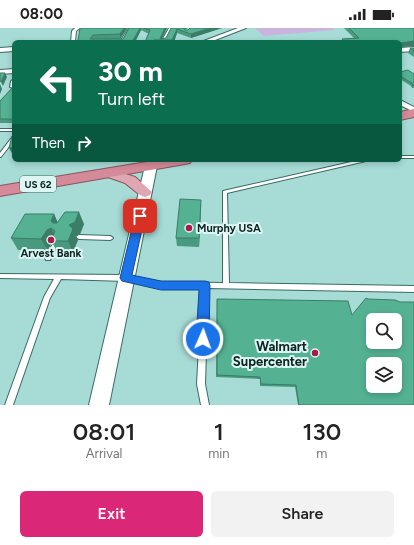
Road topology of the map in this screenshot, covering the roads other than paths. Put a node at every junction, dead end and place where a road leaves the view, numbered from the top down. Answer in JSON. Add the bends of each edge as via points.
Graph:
{"nodes":[{"id":1,"x":78,"y":28,"type":"edge"},
{"id":2,"x":171,"y":28,"type":"edge"},
{"id":3,"x":243,"y":28,"type":"edge"},
{"id":4,"x":128,"y":30,"type":"edge"},
{"id":5,"x":73,"y":40,"type":"edge"},
{"id":6,"x":121,"y":40,"type":"edge"},
{"id":7,"x":164,"y":40,"type":"edge"},
{"id":8,"x":210,"y":40,"type":"edge"},
{"id":9,"x":12,"y":49,"type":"edge"},
{"id":10,"x":414,"y":49,"type":"edge"},
{"id":11,"x":0,"y":50,"type":"edge"},
{"id":12,"x":402,"y":50,"type":"edge"},
{"id":13,"x":12,"y":71,"type":"edge"},
{"id":14,"x":0,"y":72,"type":"edge"},
{"id":15,"x":402,"y":103,"type":"edge"},
{"id":16,"x":414,"y":112,"type":"edge"},
{"id":17,"x":402,"y":115,"type":"edge"},
{"id":18,"x":0,"y":130,"type":"edge"},
{"id":19,"x":12,"y":130,"type":"edge"},
{"id":20,"x":12,"y":140,"type":"edge"},
{"id":21,"x":0,"y":156,"type":"edge"},
{"id":22,"x":402,"y":157,"type":"edge"},
{"id":23,"x":414,"y":157,"type":"edge"},
{"id":24,"x":162,"y":162,"type":"edge"},
{"id":25,"x":357,"y":162,"type":"edge"},
{"id":26,"x":151,"y":163,"type":"edge"},
{"id":27,"x":110,"y":173,"type":"junction"},
{"id":28,"x":0,"y":190,"type":"edge"},
{"id":29,"x":145,"y":192,"type":"junction"},
{"id":30,"x":79,"y":237,"type":"dead end"},
{"id":31,"x":110,"y":238,"type":"dead end"},
{"id":32,"x":56,"y":243,"type":"edge"},
{"id":33,"x":48,"y":258,"type":"dead end"},
{"id":34,"x":0,"y":276,"type":"edge"},
{"id":35,"x":59,"y":278,"type":"junction"},
{"id":36,"x":126,"y":278,"type":"junction"},
{"id":37,"x":205,"y":286,"type":"junction"},
{"id":38,"x":226,"y":286,"type":"junction"},
{"id":39,"x":414,"y":289,"type":"edge"},
{"id":40,"x":9,"y":405,"type":"edge"},
{"id":41,"x":98,"y":405,"type":"edge"},
{"id":42,"x":205,"y":405,"type":"edge"}],
"edges":[{"from":1,"to":5,"type":"street","via":[[74,31]]},
{"from":2,"to":7,"type":"street"},
{"from":3,"to":8,"type":"street"},
{"from":4,"to":6,"type":"lane"},
{"from":9,"to":11,"type":"street"},
{"from":10,"to":12,"type":"street"},
{"from":13,"to":14,"type":"street"},
{"from":15,"to":16,"type":"street"},
{"from":16,"to":17,"type":"highway"},
{"from":18,"to":19,"type":"lane"},
{"from":20,"to":21,"type":"lane"},
{"from":22,"to":23,"type":"lane"},
{"from":24,"to":26,"type":"highway","number":"US 62"},
{"from":25,"to":38,"type":"lane","via":[[225,192]]},
{"from":26,"to":27,"type":"highway","number":"US 62"},
{"from":26,"to":29,"type":"street"},
{"from":27,"to":28,"type":"highway","number":"US 62"},
{"from":27,"to":29,"type":"main road","via":[[130,180]]},
{"from":29,"to":36,"type":"street"},
{"from":30,"to":31,"type":"lane"},
{"from":32,"to":33,"type":"lane"},
{"from":34,"to":35,"type":"lane"},
{"from":35,"to":36,"type":"lane"},
{"from":35,"to":40,"type":"lane","via":[[47,297]]},
{"from":36,"to":37,"type":"lane","via":[[161,286]]},
{"from":36,"to":41,"type":"street"},
{"from":37,"to":38,"type":"lane"},
{"from":37,"to":42,"type":"lane","via":[[201,384]]},
{"from":38,"to":39,"type":"lane"}]}
